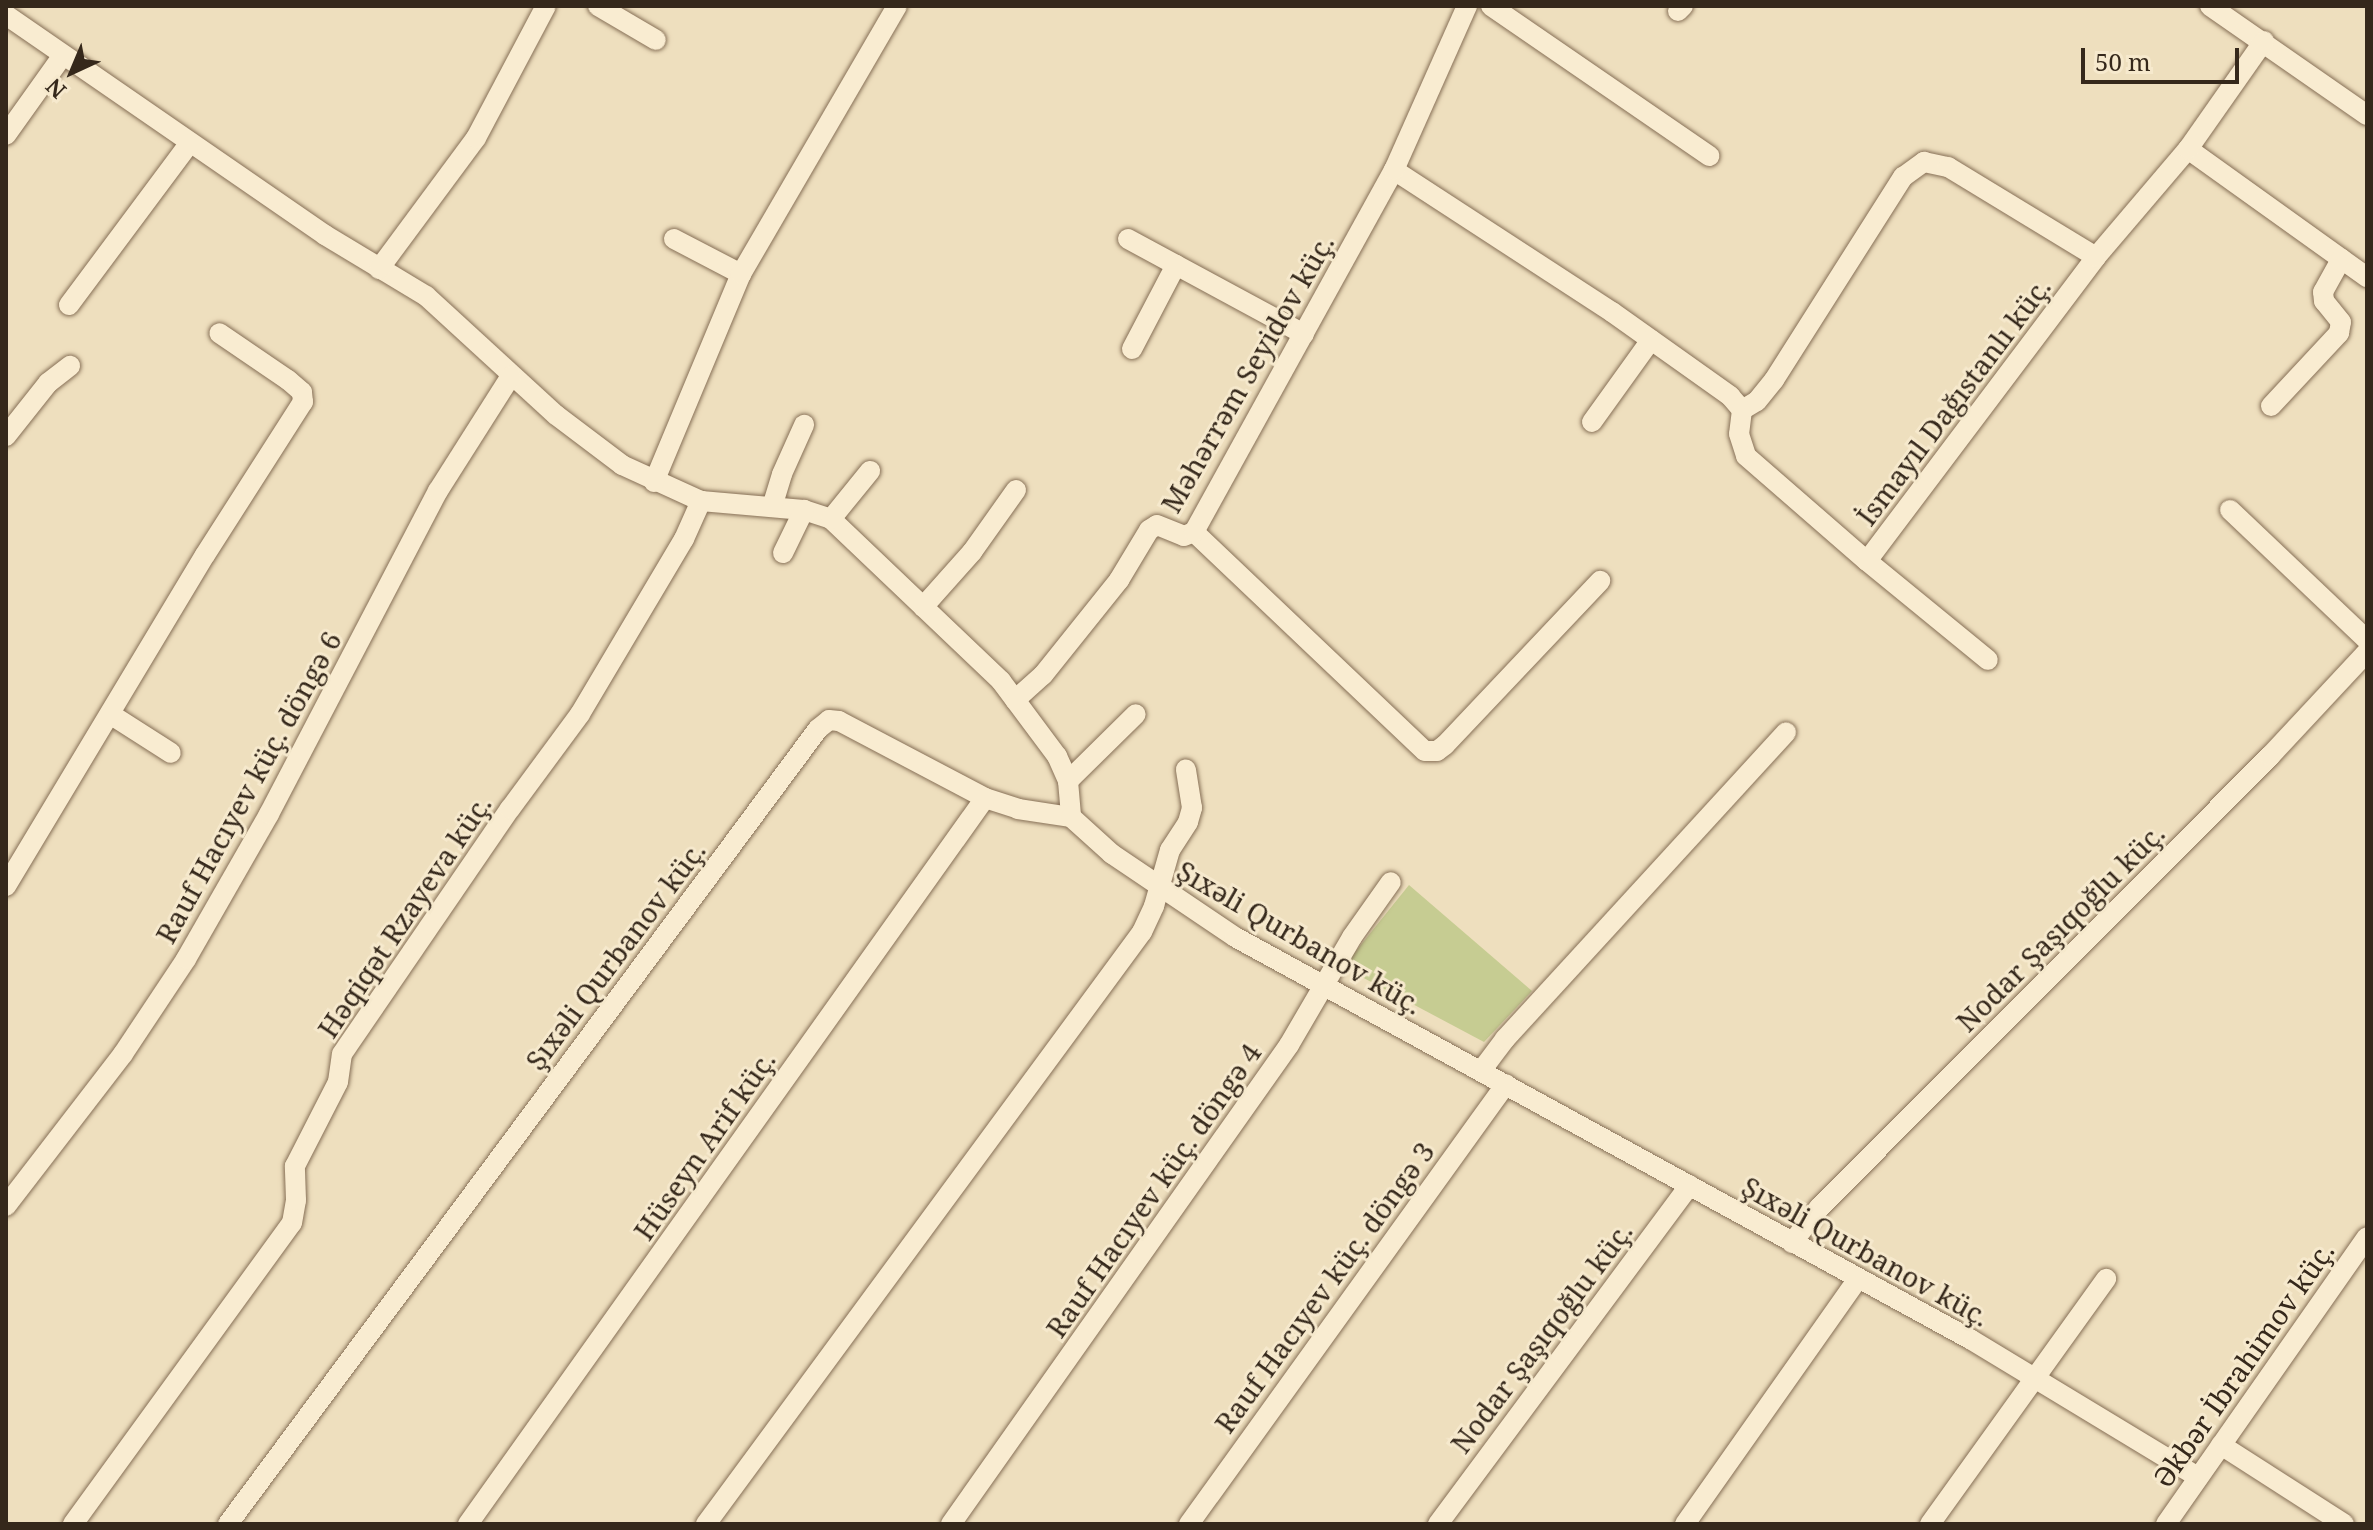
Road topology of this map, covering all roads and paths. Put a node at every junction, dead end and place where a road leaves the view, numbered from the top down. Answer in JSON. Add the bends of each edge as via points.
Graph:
{"nodes":[{"id":1,"x":546,"y":6,"type":"edge"},
{"id":2,"x":598,"y":6,"type":"edge"},
{"id":3,"x":897,"y":6,"type":"edge"},
{"id":4,"x":1467,"y":6,"type":"edge"},
{"id":5,"x":1491,"y":6,"type":"edge"},
{"id":6,"x":2210,"y":6,"type":"edge"},
{"id":7,"x":6,"y":15,"type":"edge"},
{"id":8,"x":656,"y":40,"type":"dead end"},
{"id":9,"x":2264,"y":41,"type":"junction"},
{"id":10,"x":63,"y":55,"type":"junction"},
{"id":11,"x":2367,"y":115,"type":"edge"},
{"id":12,"x":6,"y":135,"type":"edge"},
{"id":13,"x":189,"y":144,"type":"junction"},
{"id":14,"x":2188,"y":149,"type":"junction"},
{"id":15,"x":1709,"y":156,"type":"dead end"},
{"id":16,"x":1394,"y":170,"type":"junction"},
{"id":17,"x":674,"y":239,"type":"dead end"},
{"id":18,"x":1128,"y":239,"type":"dead end"},
{"id":19,"x":2096,"y":257,"type":"junction"},
{"id":20,"x":2341,"y":259,"type":"junction"},
{"id":21,"x":1176,"y":265,"type":"junction"},
{"id":22,"x":379,"y":269,"type":"junction"},
{"id":23,"x":741,"y":274,"type":"junction"},
{"id":24,"x":2367,"y":277,"type":"edge"},
{"id":25,"x":69,"y":305,"type":"dead end"},
{"id":26,"x":219,"y":333,"type":"dead end"},
{"id":27,"x":1304,"y":334,"type":"junction"},
{"id":28,"x":1651,"y":340,"type":"junction"},
{"id":29,"x":1132,"y":349,"type":"dead end"},
{"id":30,"x":70,"y":366,"type":"dead end"},
{"id":31,"x":511,"y":376,"type":"junction"},
{"id":32,"x":2271,"y":406,"type":"dead end"},
{"id":33,"x":1742,"y":410,"type":"junction"},
{"id":34,"x":1592,"y":422,"type":"dead end"},
{"id":35,"x":804,"y":425,"type":"dead end"},
{"id":36,"x":6,"y":436,"type":"edge"},
{"id":37,"x":870,"y":471,"type":"dead end"},
{"id":38,"x":654,"y":482,"type":"junction"},
{"id":39,"x":1016,"y":490,"type":"dead end"},
{"id":40,"x":701,"y":501,"type":"junction"},
{"id":41,"x":772,"y":507,"type":"junction"},
{"id":42,"x":804,"y":510,"type":"junction"},
{"id":43,"x":2230,"y":510,"type":"dead end"},
{"id":44,"x":831,"y":519,"type":"junction"},
{"id":45,"x":1194,"y":532,"type":"junction"},
{"id":46,"x":783,"y":553,"type":"dead end"},
{"id":47,"x":1867,"y":561,"type":"junction"},
{"id":48,"x":1600,"y":581,"type":"dead end"},
{"id":49,"x":923,"y":607,"type":"junction"},
{"id":50,"x":2367,"y":640,"type":"edge"},
{"id":51,"x":2367,"y":652,"type":"edge"},
{"id":52,"x":1988,"y":660,"type":"dead end"},
{"id":53,"x":1015,"y":700,"type":"junction"},
{"id":54,"x":110,"y":714,"type":"junction"},
{"id":55,"x":1136,"y":714,"type":"dead end"},
{"id":56,"x":1786,"y":732,"type":"dead end"},
{"id":57,"x":171,"y":753,"type":"dead end"},
{"id":58,"x":1186,"y":769,"type":"dead end"},
{"id":59,"x":1068,"y":781,"type":"junction"},
{"id":60,"x":985,"y":798,"type":"junction"},
{"id":61,"x":1071,"y":817,"type":"junction"},
{"id":62,"x":1391,"y":882,"type":"dead end"},
{"id":63,"x":6,"y":886,"type":"edge"},
{"id":64,"x":1159,"y":889,"type":"junction"},
{"id":65,"x":1321,"y":986,"type":"junction"},
{"id":66,"x":1481,"y":1071,"type":"junction"},
{"id":67,"x":1506,"y":1084,"type":"junction"},
{"id":68,"x":1690,"y":1185,"type":"junction"},
{"id":69,"x":6,"y":1206,"type":"edge"},
{"id":70,"x":2367,"y":1237,"type":"edge"},
{"id":71,"x":1792,"y":1243,"type":"junction"},
{"id":72,"x":1858,"y":1279,"type":"junction"},
{"id":73,"x":2106,"y":1279,"type":"dead end"},
{"id":74,"x":2034,"y":1378,"type":"junction"},
{"id":75,"x":2221,"y":1445,"type":"junction"},
{"id":76,"x":2198,"y":1477,"type":"junction"},
{"id":77,"x":73,"y":1524,"type":"edge"},
{"id":78,"x":228,"y":1524,"type":"edge"},
{"id":79,"x":468,"y":1524,"type":"edge"},
{"id":80,"x":706,"y":1524,"type":"edge"},
{"id":81,"x":951,"y":1524,"type":"edge"},
{"id":82,"x":1189,"y":1524,"type":"edge"},
{"id":83,"x":1438,"y":1524,"type":"edge"},
{"id":84,"x":1685,"y":1524,"type":"edge"},
{"id":85,"x":1930,"y":1524,"type":"edge"},
{"id":86,"x":2166,"y":1524,"type":"edge"},
{"id":87,"x":2344,"y":1524,"type":"edge"}],
"edges":[{"from":1,"to":22,"type":"street","via":[[476,138]]},
{"from":2,"to":8,"type":"street"},
{"from":3,"to":23,"type":"street"},
{"from":4,"to":16,"type":"street","name":"Məhərrəm Seyidov küç."},
{"from":5,"to":15,"type":"street"},
{"from":6,"to":9,"type":"street"},
{"from":7,"to":10,"type":"street"},
{"from":9,"to":11,"type":"street"},
{"from":9,"to":14,"type":"street","name":"İsmayıl Dağıstanlı küç."},
{"from":10,"to":12,"type":"street"},
{"from":10,"to":13,"type":"street"},
{"from":13,"to":22,"type":"street"},
{"from":13,"to":25,"type":"street"},
{"from":14,"to":19,"type":"street","name":"İsmayıl Dağıstanlı küç."},
{"from":14,"to":20,"type":"street"},
{"from":16,"to":27,"type":"street","name":"Məhərrəm Seyidov küç."},
{"from":16,"to":28,"type":"street"},
{"from":17,"to":23,"type":"street"},
{"from":18,"to":21,"type":"street"},
{"from":19,"to":33,"type":"street","via":[[1948,167],[1924,162],[1903,177],[1774,380]]},
{"from":19,"to":47,"type":"street","name":"İsmayıl Dağıstanlı küç."},
{"from":20,"to":24,"type":"street"},
{"from":20,"to":32,"type":"street","via":[[2323,292],[2341,322],[2339,333]]},
{"from":21,"to":27,"type":"street"},
{"from":21,"to":29,"type":"street"},
{"from":22,"to":31,"type":"street","via":[[452,317]]},
{"from":23,"to":38,"type":"street"},
{"from":26,"to":54,"type":"street","via":[[288,380],[302,392],[303,402]]},
{"from":27,"to":45,"type":"street","name":"Məhərrəm Seyidov küç."},
{"from":28,"to":33,"type":"street"},
{"from":28,"to":34,"type":"street"},
{"from":30,"to":36,"type":"street","via":[[48,383]]},
{"from":31,"to":38,"type":"street","via":[[622,465]]},
{"from":31,"to":69,"type":"street","name":"Rauf Hacıyev küç. döngə 6","via":[[438,491],[269,814],[193,947],[123,1054]]},
{"from":33,"to":47,"type":"street","name":"İsmayıl Dağıstanlı küç.","via":[[1739,434],[1746,456]]},
{"from":35,"to":41,"type":"street"},
{"from":37,"to":44,"type":"street"},
{"from":38,"to":40,"type":"street"},
{"from":39,"to":49,"type":"street","via":[[972,552]]},
{"from":40,"to":41,"type":"street"},
{"from":40,"to":77,"type":"street","name":"Həqiqət Rzayeva küç.","via":[[580,714],[342,1054],[338,1082],[295,1166],[292,1223]]},
{"from":41,"to":42,"type":"street"},
{"from":42,"to":44,"type":"street"},
{"from":42,"to":46,"type":"street"},
{"from":43,"to":50,"type":"street"},
{"from":44,"to":49,"type":"street"},
{"from":45,"to":48,"type":"street","via":[[1425,751],[1445,745]]},
{"from":45,"to":53,"type":"street","name":"Məhərrəm Seyidov küç.","via":[[1184,536],[1157,525],[1149,530],[1119,580],[1043,675]]},
{"from":47,"to":52,"type":"street"},
{"from":49,"to":53,"type":"street","via":[[986,664]]},
{"from":51,"to":71,"type":"street","name":"Nodar Şaşıqoğlu küç.","via":[[1819,1208]]},
{"from":53,"to":59,"type":"street","via":[[1057,756]]},
{"from":54,"to":57,"type":"street"},
{"from":54,"to":63,"type":"street"},
{"from":55,"to":59,"type":"street"},
{"from":56,"to":66,"type":"street"},
{"from":58,"to":64,"type":"street","via":[[1192,808],[1161,872]]},
{"from":59,"to":61,"type":"street"},
{"from":60,"to":61,"type":"street","name":"Şıxəli Qurbanov küç."},
{"from":60,"to":78,"type":"street","name":"Şıxəli Qurbanov küç.","via":[[839,721],[829,720],[818,729]]},
{"from":60,"to":79,"type":"street","name":"Hüseyn Arif küç."},
{"from":61,"to":64,"type":"street","name":"Şıxəli Qurbanov küç."},
{"from":62,"to":65,"type":"street","name":"Rauf Hacıyev küç. döngə 4"},
{"from":64,"to":65,"type":"street","name":"Şıxəli Qurbanov küç."},
{"from":64,"to":80,"type":"street","via":[[1142,932]]},
{"from":65,"to":66,"type":"street","name":"Şıxəli Qurbanov küç."},
{"from":65,"to":81,"type":"street","name":"Rauf Hacıyev küç. döngə 4","via":[[1289,1045]]},
{"from":66,"to":67,"type":"street","name":"Şıxəli Qurbanov küç."},
{"from":67,"to":68,"type":"street","name":"Şıxəli Qurbanov küç."},
{"from":67,"to":82,"type":"street","name":"Rauf Hacıyev küç. döngə 3"},
{"from":68,"to":71,"type":"street","name":"Şıxəli Qurbanov küç."},
{"from":68,"to":83,"type":"street","name":"Nodar Şaşıqoğlu küç."},
{"from":70,"to":75,"type":"street","name":"Əkbər İbrahimov küç."},
{"from":71,"to":72,"type":"street","name":"Şıxəli Qurbanov küç."},
{"from":72,"to":74,"type":"street","name":"Şıxəli Qurbanov küç."},
{"from":72,"to":84,"type":"street"},
{"from":73,"to":74,"type":"street"},
{"from":74,"to":76,"type":"street","name":"Şıxəli Qurbanov küç."},
{"from":74,"to":85,"type":"street"},
{"from":75,"to":76,"type":"street","name":"Əkbər İbrahimov küç."},
{"from":75,"to":87,"type":"street"},
{"from":76,"to":86,"type":"street","name":"Əkbər İbrahimov küç."}]}
